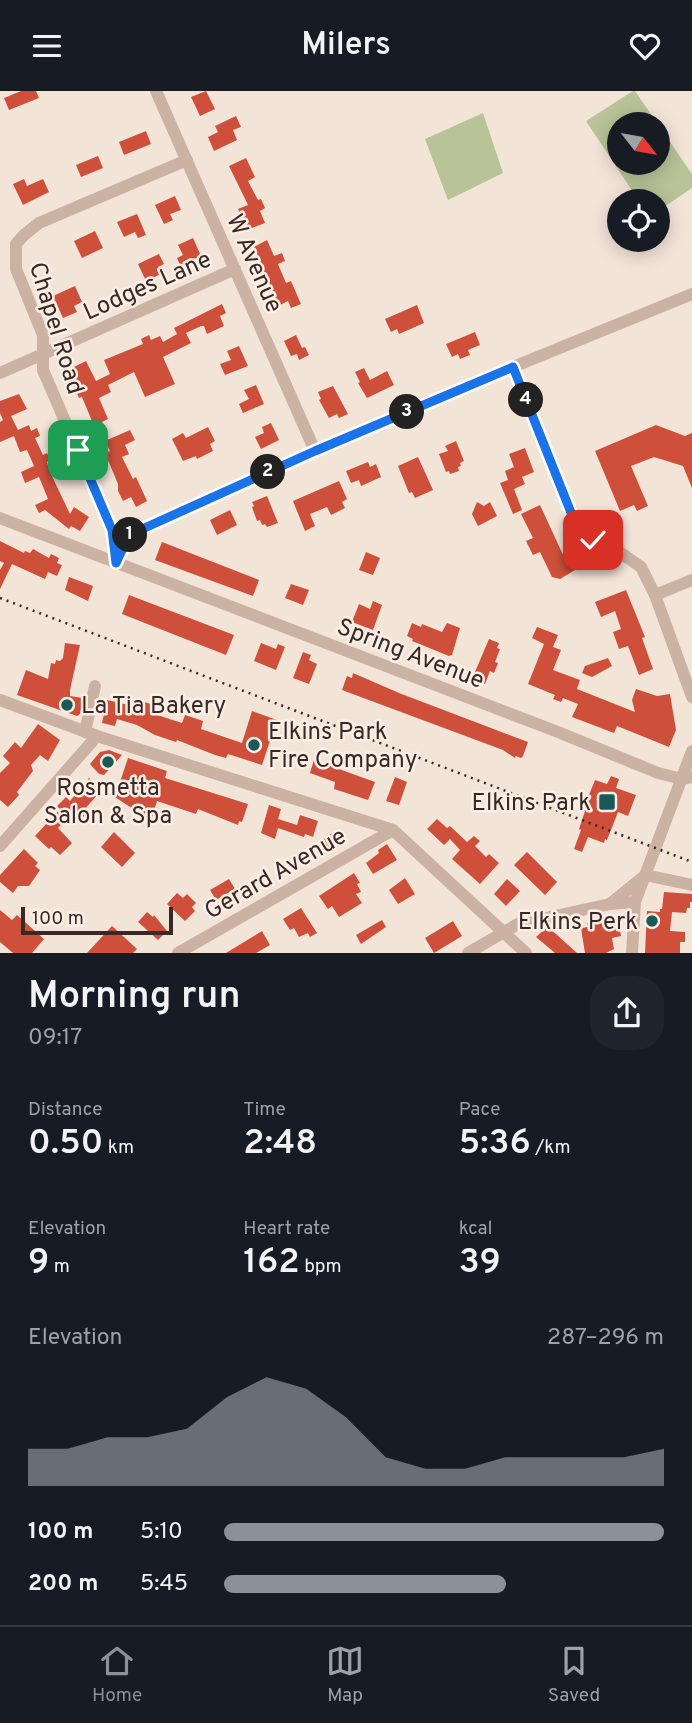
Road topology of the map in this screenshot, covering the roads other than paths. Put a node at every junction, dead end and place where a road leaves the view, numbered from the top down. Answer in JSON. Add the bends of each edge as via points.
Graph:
{"nodes":[{"id":1,"x":156,"y":91,"type":"edge"},
{"id":2,"x":187,"y":160,"type":"junction"},
{"id":3,"x":235,"y":269,"type":"junction"},
{"id":4,"x":692,"y":294,"type":"edge"},
{"id":5,"x":43,"y":353,"type":"junction"},
{"id":6,"x":513,"y":367,"type":"junction"},
{"id":7,"x":0,"y":373,"type":"edge"},
{"id":8,"x":315,"y":451,"type":"junction"},
{"id":9,"x":0,"y":518,"type":"edge"},
{"id":10,"x":116,"y":563,"type":"junction"},
{"id":11,"x":692,"y":580,"type":"edge"},
{"id":12,"x":655,"y":595,"type":"junction"},
{"id":13,"x":95,"y":686,"type":"dead end"},
{"id":14,"x":692,"y":697,"type":"edge"},
{"id":15,"x":0,"y":700,"type":"edge"},
{"id":16,"x":91,"y":734,"type":"junction"},
{"id":17,"x":692,"y":751,"type":"edge"},
{"id":18,"x":687,"y":778,"type":"edge"},
{"id":19,"x":393,"y":830,"type":"junction"},
{"id":20,"x":0,"y":846,"type":"edge"},
{"id":21,"x":645,"y":875,"type":"junction"},
{"id":22,"x":692,"y":885,"type":"edge"},
{"id":23,"x":635,"y":902,"type":"junction"},
{"id":24,"x":610,"y":904,"type":"junction"},
{"id":25,"x":504,"y":932,"type":"junction"},
{"id":26,"x":178,"y":953,"type":"edge"},
{"id":27,"x":468,"y":953,"type":"edge"},
{"id":28,"x":526,"y":953,"type":"edge"},
{"id":29,"x":632,"y":953,"type":"edge"}],
"edges":[{"from":1,"to":2,"type":"street","name":"W Avenue"},
{"from":2,"to":3,"type":"street","name":"W Avenue"},
{"from":2,"to":5,"type":"street","name":"Chapel Road","via":[[39,223],[16,244],[14,262],[43,335]]},
{"from":3,"to":5,"type":"street","name":"Lodges Lane"},
{"from":3,"to":8,"type":"street","name":"W Avenue"},
{"from":4,"to":6,"type":"street"},
{"from":5,"to":7,"type":"street","name":"Lodges Lane"},
{"from":5,"to":10,"type":"street","name":"Chapel Road","via":[[43,370],[112,530]]},
{"from":6,"to":8,"type":"street"},
{"from":6,"to":12,"type":"street","via":[[572,515],[593,540],[642,567]]},
{"from":8,"to":10,"type":"street","via":[[129,535]]},
{"from":9,"to":10,"type":"street","name":"Spring Avenue"},
{"from":10,"to":18,"type":"street","name":"Spring Avenue","via":[[658,773]]},
{"from":11,"to":12,"type":"street"},
{"from":12,"to":14,"type":"street"},
{"from":13,"to":16,"type":"street"},
{"from":15,"to":16,"type":"street"},
{"from":16,"to":19,"type":"street"},
{"from":16,"to":20,"type":"street"},
{"from":17,"to":18,"type":"street"},
{"from":18,"to":21,"type":"street"},
{"from":19,"to":25,"type":"street"},
{"from":19,"to":26,"type":"street","name":"Gerard Avenue"},
{"from":21,"to":22,"type":"street"},
{"from":21,"to":23,"type":"street"},
{"from":21,"to":24,"type":"street"},
{"from":23,"to":24,"type":"street"},
{"from":23,"to":29,"type":"street"},
{"from":24,"to":25,"type":"street","via":[[518,924]]},
{"from":25,"to":27,"type":"street"},
{"from":25,"to":28,"type":"street"}]}
